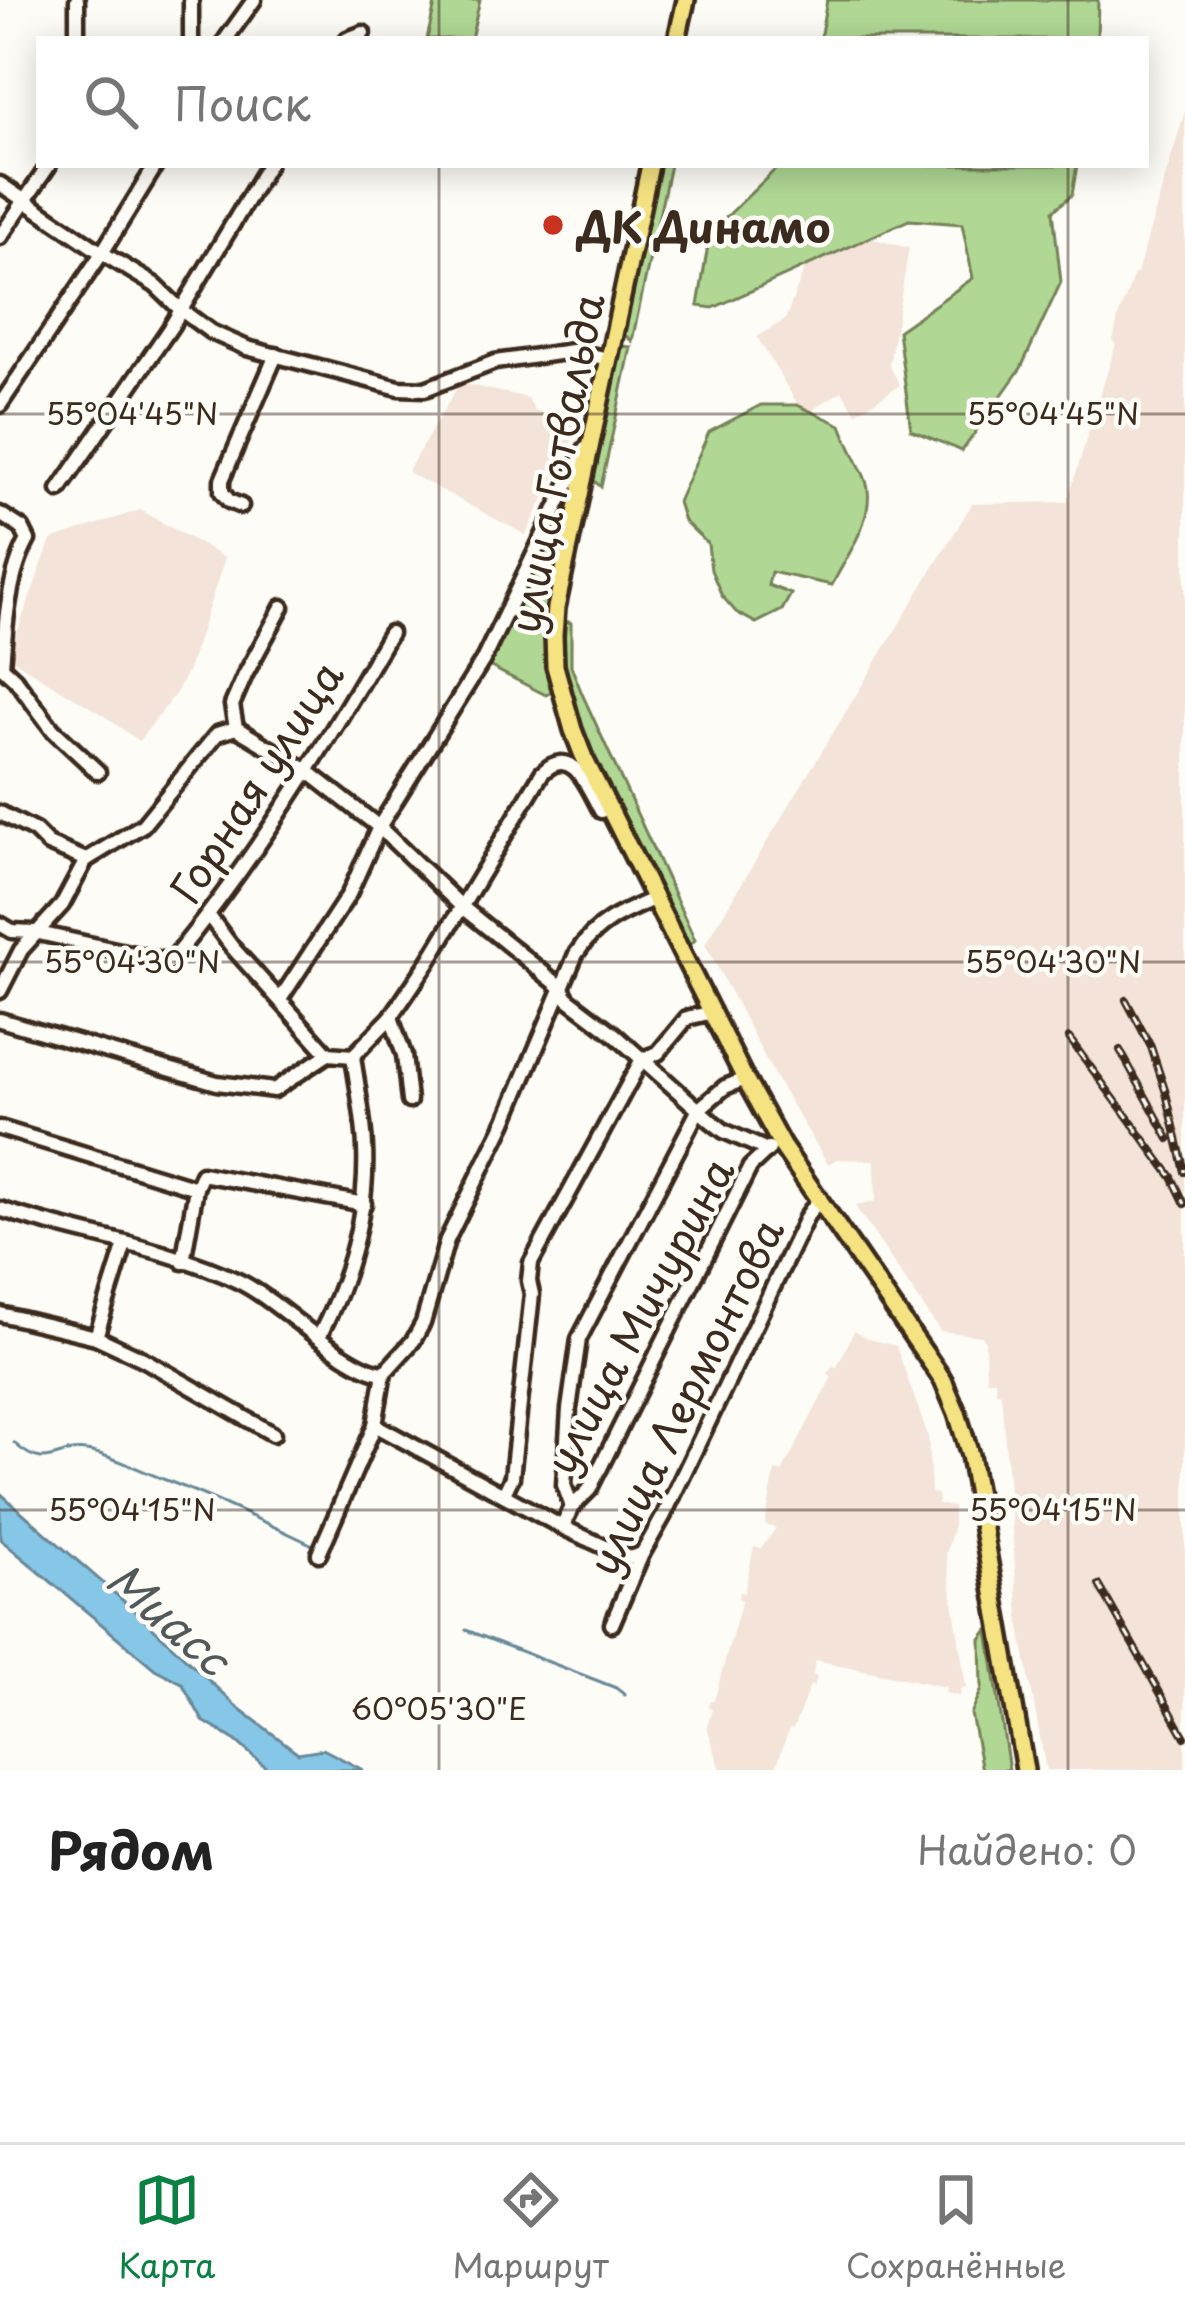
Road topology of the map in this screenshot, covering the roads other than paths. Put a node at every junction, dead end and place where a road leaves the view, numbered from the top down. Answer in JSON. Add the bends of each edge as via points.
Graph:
{"nodes":[{"id":1,"x":77,"y":0,"type":"edge"},
{"id":2,"x":191,"y":0,"type":"edge"},
{"id":3,"x":254,"y":0,"type":"edge"},
{"id":4,"x":686,"y":0,"type":"edge"},
{"id":5,"x":363,"y":33,"type":"dead end"},
{"id":6,"x":77,"y":36,"type":"edge"},
{"id":7,"x":191,"y":36,"type":"edge"},
{"id":8,"x":228,"y":36,"type":"edge"},
{"id":9,"x":354,"y":36,"type":"edge"},
{"id":10,"x":678,"y":36,"type":"edge"},
{"id":11,"x":48,"y":168,"type":"edge"},
{"id":12,"x":154,"y":168,"type":"edge"},
{"id":13,"x":266,"y":168,"type":"edge"},
{"id":14,"x":649,"y":168,"type":"edge"},
{"id":15,"x":0,"y":184,"type":"edge"},
{"id":16,"x":24,"y":200,"type":"junction"},
{"id":17,"x":0,"y":237,"type":"edge"},
{"id":18,"x":102,"y":253,"type":"junction"},
{"id":19,"x":181,"y":310,"type":"junction"},
{"id":20,"x":276,"y":355,"type":"junction"},
{"id":21,"x":609,"y":359,"type":"junction"},
{"id":22,"x":0,"y":405,"type":"edge"},
{"id":23,"x":59,"y":490,"type":"dead end"},
{"id":24,"x":570,"y":496,"type":"junction"},
{"id":25,"x":241,"y":506,"type":"dead end"},
{"id":26,"x":0,"y":514,"type":"edge"},
{"id":27,"x":283,"y":608,"type":"dead end"},
{"id":28,"x":390,"y":633,"type":"dead end"},
{"id":29,"x":236,"y":722,"type":"junction"},
{"id":30,"x":306,"y":770,"type":"junction"},
{"id":31,"x":98,"y":772,"type":"dead end"},
{"id":32,"x":602,"y":811,"type":"dead end"},
{"id":33,"x":0,"y":813,"type":"edge"},
{"id":34,"x":379,"y":827,"type":"junction"},
{"id":35,"x":86,"y":860,"type":"junction"},
{"id":36,"x":656,"y":898,"type":"junction"},
{"id":37,"x":461,"y":908,"type":"junction"},
{"id":38,"x":209,"y":916,"type":"junction"},
{"id":39,"x":0,"y":924,"type":"edge"},
{"id":40,"x":34,"y":932,"type":"junction"},
{"id":41,"x":562,"y":988,"type":"junction"},
{"id":42,"x":0,"y":991,"type":"edge"},
{"id":43,"x":281,"y":998,"type":"junction"},
{"id":44,"x":713,"y":1012,"type":"junction"},
{"id":45,"x":391,"y":1017,"type":"junction"},
{"id":46,"x":0,"y":1019,"type":"edge"},
{"id":47,"x":328,"y":1054,"type":"junction"},
{"id":48,"x":352,"y":1056,"type":"junction"},
{"id":49,"x":642,"y":1059,"type":"junction"},
{"id":50,"x":745,"y":1079,"type":"junction"},
{"id":51,"x":409,"y":1101,"type":"dead end"},
{"id":52,"x":700,"y":1109,"type":"junction"},
{"id":53,"x":0,"y":1129,"type":"edge"},
{"id":54,"x":774,"y":1148,"type":"junction"},
{"id":55,"x":196,"y":1188,"type":"junction"},
{"id":56,"x":820,"y":1198,"type":"junction"},
{"id":57,"x":364,"y":1204,"type":"junction"},
{"id":58,"x":0,"y":1209,"type":"edge"},
{"id":59,"x":125,"y":1244,"type":"junction"},
{"id":60,"x":184,"y":1262,"type":"junction"},
{"id":61,"x":0,"y":1313,"type":"edge"},
{"id":62,"x":319,"y":1336,"type":"junction"},
{"id":63,"x":96,"y":1337,"type":"junction"},
{"id":64,"x":384,"y":1373,"type":"junction"},
{"id":65,"x":375,"y":1425,"type":"junction"},
{"id":66,"x":273,"y":1434,"type":"dead end"},
{"id":67,"x":503,"y":1494,"type":"junction"},
{"id":68,"x":572,"y":1507,"type":"junction"},
{"id":69,"x":562,"y":1527,"type":"junction"},
{"id":70,"x":321,"y":1549,"type":"dead end"},
{"id":71,"x":642,"y":1554,"type":"junction"},
{"id":72,"x":612,"y":1624,"type":"dead end"},
{"id":73,"x":1025,"y":1770,"type":"edge"}],
"edges":[{"from":1,"to":6,"type":"street"},
{"from":2,"to":7,"type":"street"},
{"from":3,"to":8,"type":"street"},
{"from":4,"to":10,"type":"main road"},
{"from":5,"to":9,"type":"street"},
{"from":11,"to":16,"type":"street"},
{"from":12,"to":18,"type":"street"},
{"from":13,"to":19,"type":"street"},
{"from":14,"to":21,"type":"main road","name":"улица Готвальда"},
{"from":15,"to":16,"type":"street"},
{"from":16,"to":17,"type":"street"},
{"from":16,"to":18,"type":"street"},
{"from":18,"to":19,"type":"street"},
{"from":18,"to":22,"type":"street"},
{"from":19,"to":20,"type":"street","via":[[211,332]]},
{"from":19,"to":23,"type":"street"},
{"from":20,"to":21,"type":"street","via":[[425,389],[495,362],[572,351]]},
{"from":20,"to":25,"type":"street","via":[[222,480],[222,492]]},
{"from":21,"to":24,"type":"main road","name":"улица Готвальда"},
{"from":24,"to":34,"type":"street","via":[[483,660]]},
{"from":24,"to":36,"type":"main road","name":"улица Готвальда","via":[[554,634],[562,697]]},
{"from":26,"to":31,"type":"street","via":[[28,540],[2,667]]},
{"from":27,"to":29,"type":"street","via":[[232,705]]},
{"from":28,"to":30,"type":"street","name":"Горная улица"},
{"from":29,"to":30,"type":"street"},
{"from":29,"to":35,"type":"street","via":[[217,734],[143,825]]},
{"from":30,"to":34,"type":"street"},
{"from":30,"to":38,"type":"street","name":"Горная улица"},
{"from":32,"to":37,"type":"street","via":[[572,766],[550,765]]},
{"from":33,"to":35,"type":"street"},
{"from":34,"to":37,"type":"street"},
{"from":34,"to":43,"type":"street","via":[[349,893]]},
{"from":35,"to":40,"type":"street","via":[[62,905]]},
{"from":36,"to":41,"type":"street","via":[[588,936]]},
{"from":36,"to":44,"type":"main road","name":"улица Готвальда"},
{"from":37,"to":41,"type":"street"},
{"from":37,"to":45,"type":"street"},
{"from":38,"to":40,"type":"street","name":"Горная улица","via":[[170,962]]},
{"from":38,"to":43,"type":"street"},
{"from":39,"to":40,"type":"street"},
{"from":40,"to":42,"type":"street"},
{"from":41,"to":49,"type":"street"},
{"from":41,"to":64,"type":"street","via":[[447,1240],[423,1323]]},
{"from":43,"to":47,"type":"street"},
{"from":44,"to":49,"type":"street","via":[[687,1018],[658,1054]]},
{"from":44,"to":50,"type":"main road","name":"улица Готвальда"},
{"from":45,"to":48,"type":"street"},
{"from":45,"to":51,"type":"street"},
{"from":46,"to":47,"type":"street","via":[[217,1083],[274,1090]]},
{"from":47,"to":48,"type":"street"},
{"from":48,"to":57,"type":"street"},
{"from":49,"to":52,"type":"street"},
{"from":49,"to":67,"type":"street","via":[[531,1263],[512,1477]]},
{"from":50,"to":52,"type":"street"},
{"from":50,"to":54,"type":"main road","name":"улица Готвальда"},
{"from":52,"to":54,"type":"street","via":[[724,1132]]},
{"from":52,"to":68,"type":"street","via":[[579,1339],[564,1485]]},
{"from":53,"to":55,"type":"street"},
{"from":54,"to":56,"type":"main road","name":"улица Готвальда"},
{"from":54,"to":68,"type":"street","name":"улица Мичурина","via":[[750,1167],[589,1490]]},
{"from":55,"to":57,"type":"street","via":[[202,1174]]},
{"from":55,"to":60,"type":"street"},
{"from":56,"to":71,"type":"street","name":"улица Лермонтова"},
{"from":56,"to":73,"type":"main road","name":"улица Готвальда","via":[[929,1357],[957,1413]]},
{"from":57,"to":62,"type":"street","via":[[346,1276]]},
{"from":58,"to":59,"type":"street"},
{"from":59,"to":60,"type":"street"},
{"from":59,"to":63,"type":"street"},
{"from":60,"to":62,"type":"street","via":[[248,1286]]},
{"from":61,"to":63,"type":"street"},
{"from":62,"to":64,"type":"street"},
{"from":63,"to":66,"type":"street"},
{"from":64,"to":65,"type":"street"},
{"from":65,"to":67,"type":"street"},
{"from":65,"to":70,"type":"street"},
{"from":67,"to":69,"type":"street"},
{"from":68,"to":69,"type":"street","name":"улица Мичурина"},
{"from":69,"to":71,"type":"street","via":[[628,1558]]},
{"from":71,"to":72,"type":"street","name":"улица Лермонтова"}]}
